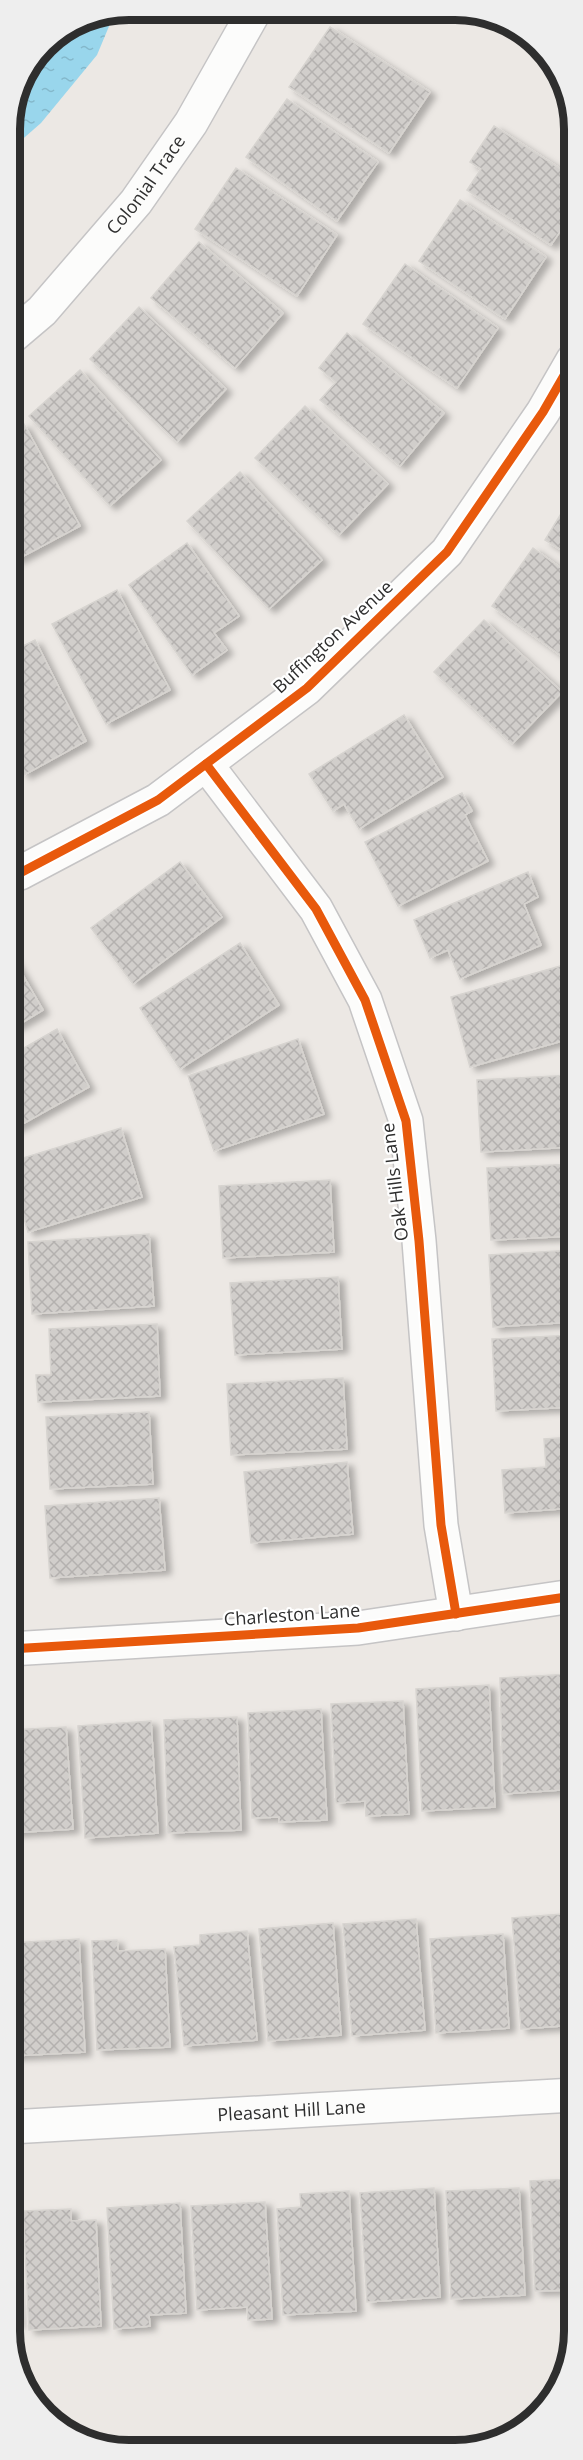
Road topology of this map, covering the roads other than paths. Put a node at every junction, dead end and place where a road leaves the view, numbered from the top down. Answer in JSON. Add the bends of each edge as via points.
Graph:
{"nodes":[{"id":1,"x":249,"y":20,"type":"edge"},
{"id":2,"x":20,"y":330,"type":"edge"},
{"id":3,"x":564,"y":376,"type":"edge"},
{"id":4,"x":206,"y":764,"type":"junction"},
{"id":5,"x":20,"y":873,"type":"edge"},
{"id":6,"x":563,"y":1597,"type":"edge"},
{"id":7,"x":456,"y":1614,"type":"junction"},
{"id":8,"x":20,"y":1648,"type":"edge"},
{"id":9,"x":563,"y":2096,"type":"edge"},
{"id":10,"x":20,"y":2126,"type":"edge"}],
"edges":[{"from":1,"to":2,"type":"street","name":"Colonial Trace","via":[[191,123],[136,202],[42,311]]},
{"from":3,"to":4,"type":"street","name":"Buffington Avenue","via":[[447,552],[307,688]]},
{"from":4,"to":5,"type":"street","name":"Buffington Avenue","via":[[158,800]]},
{"from":4,"to":7,"type":"street","name":"Oak Hills Lane","via":[[316,909],[365,1000],[406,1121],[441,1525]]},
{"from":6,"to":7,"type":"street","name":"Charleston Lane"},
{"from":7,"to":8,"type":"street","name":"Charleston Lane","via":[[358,1628]]},
{"from":9,"to":10,"type":"street","name":"Pleasant Hill Lane"}]}
